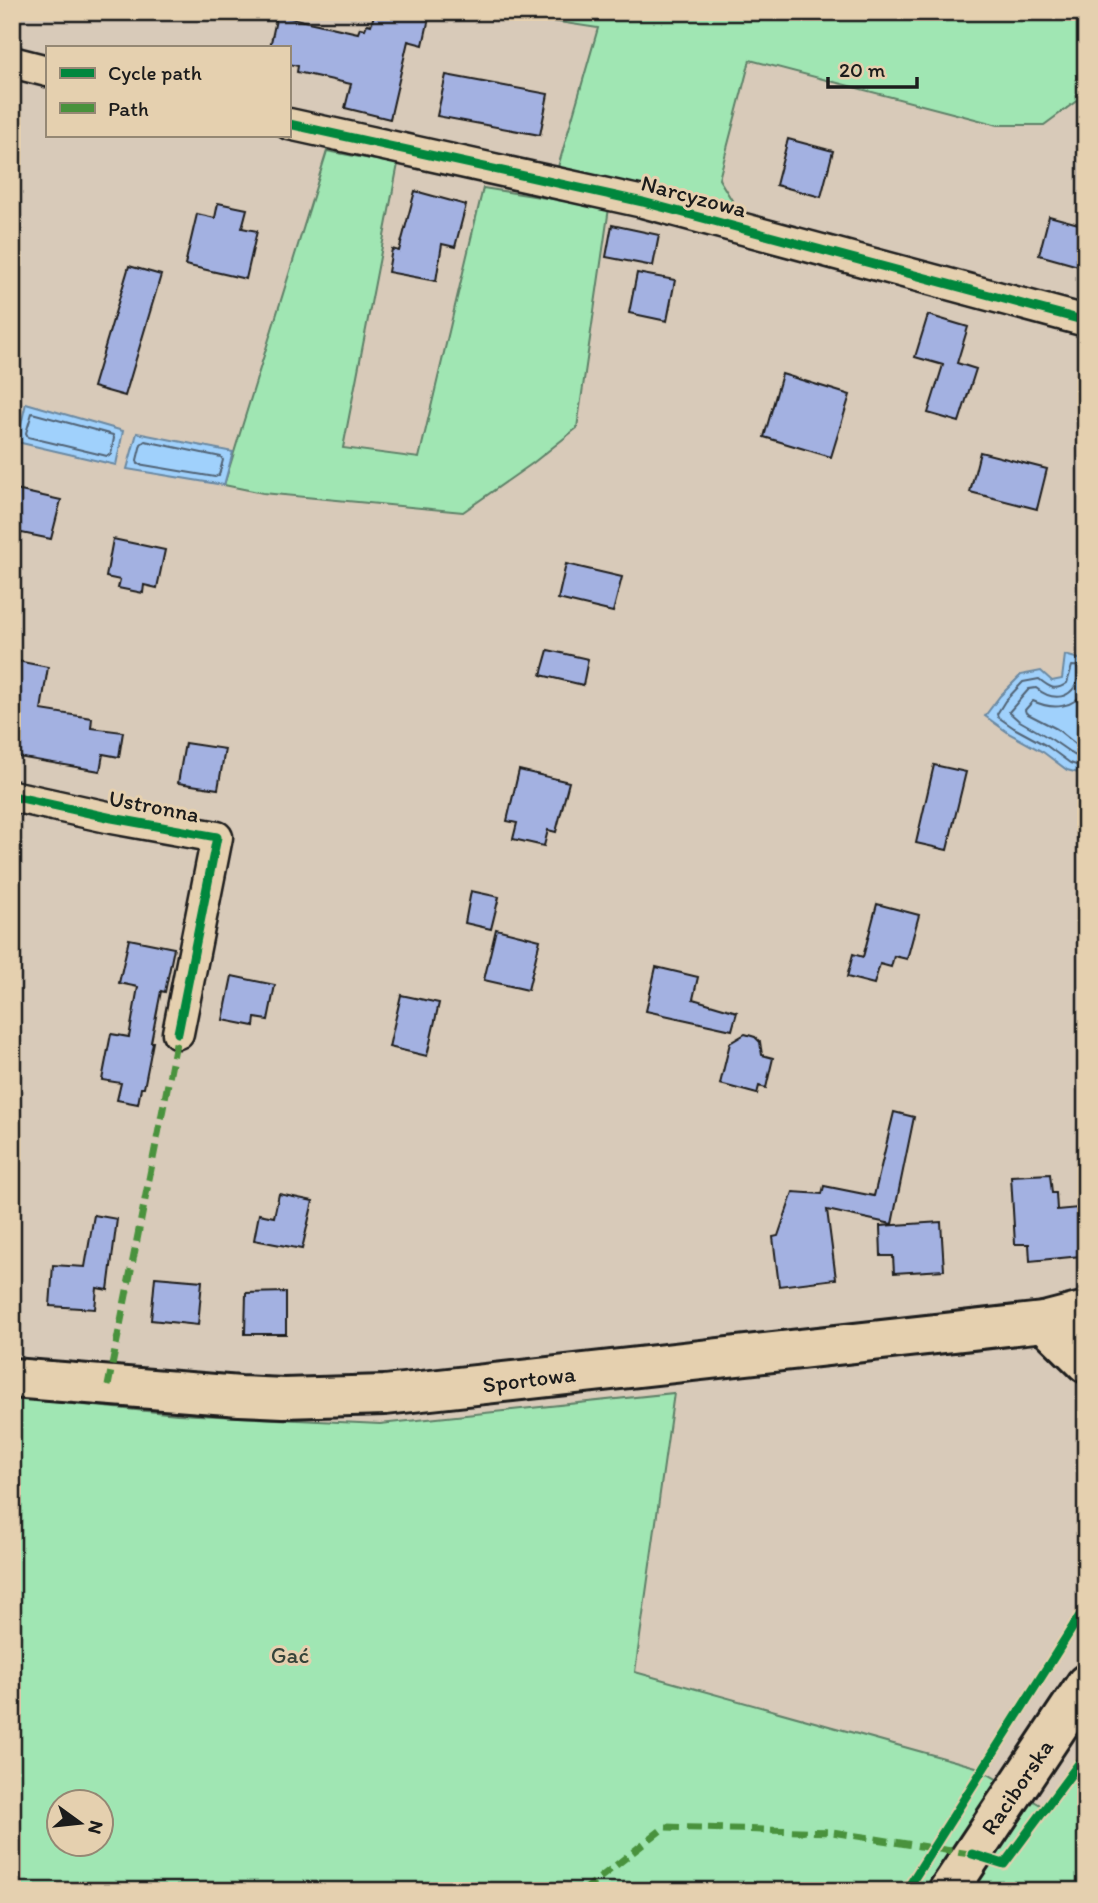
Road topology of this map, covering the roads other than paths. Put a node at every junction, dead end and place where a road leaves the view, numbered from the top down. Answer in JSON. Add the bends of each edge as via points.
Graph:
{"nodes":[{"id":1,"x":12,"y":62,"type":"edge"},
{"id":2,"x":46,"y":71,"type":"edge"},
{"id":3,"x":290,"y":124,"type":"edge"},
{"id":4,"x":1086,"y":321,"type":"edge"},
{"id":5,"x":12,"y":796,"type":"edge"},
{"id":6,"x":178,"y":1033,"type":"dead end"},
{"id":7,"x":1086,"y":1311,"type":"edge"},
{"id":8,"x":1044,"y":1322,"type":"junction"},
{"id":9,"x":1086,"y":1331,"type":"edge"},
{"id":10,"x":1086,"y":1363,"type":"edge"},
{"id":11,"x":12,"y":1378,"type":"edge"},
{"id":12,"x":1086,"y":1684,"type":"edge"},
{"id":13,"x":948,"y":1891,"type":"edge"}],
"edges":[{"from":1,"to":2,"type":"street"},
{"from":3,"to":4,"type":"street","name":"Narcyzowa","via":[[643,202]]},
{"from":5,"to":6,"type":"street","name":"Ustronna","via":[[217,837]]},
{"from":7,"to":8,"type":"main road","name":"Sportowa"},
{"from":8,"to":9,"type":"main road","name":"Sportowa"},
{"from":8,"to":10,"type":"main road"},
{"from":8,"to":11,"type":"main road","name":"Sportowa","via":[[423,1392],[334,1398],[217,1395]]},
{"from":12,"to":13,"type":"main road","name":"Raciborska"}]}
